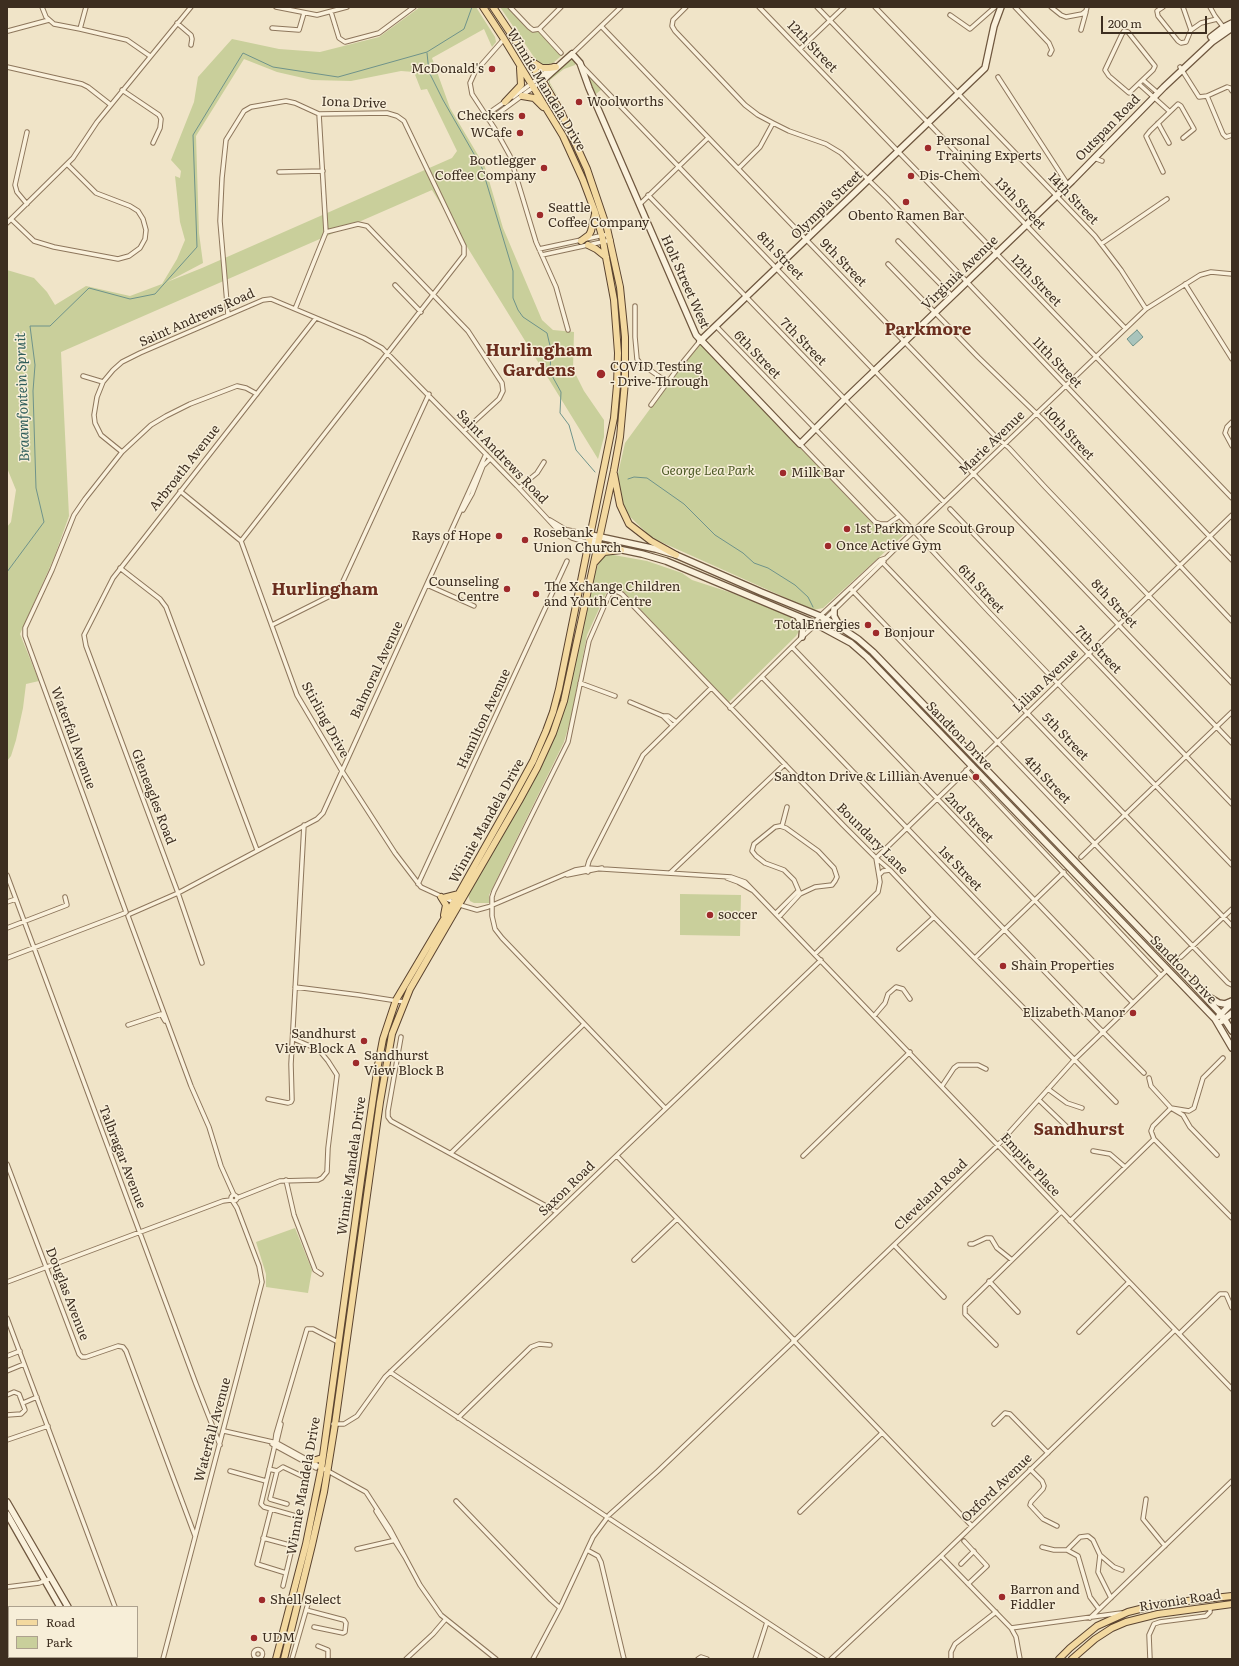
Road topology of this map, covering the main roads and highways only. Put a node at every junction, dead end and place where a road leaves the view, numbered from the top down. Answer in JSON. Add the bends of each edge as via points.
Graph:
{"nodes":[{"id":1,"x":493,"y":7,"type":"edge"},
{"id":2,"x":1001,"y":7,"type":"edge"},
{"id":3,"x":483,"y":8,"type":"edge"},
{"id":4,"x":1232,"y":23,"type":"edge"},
{"id":5,"x":1232,"y":28,"type":"edge"},
{"id":6,"x":1225,"y":29,"type":"junction"},
{"id":7,"x":572,"y":54,"type":"junction"},
{"id":8,"x":526,"y":58,"type":"junction"},
{"id":9,"x":519,"y":63,"type":"junction"},
{"id":10,"x":580,"y":63,"type":"joint"},
{"id":11,"x":556,"y":66,"type":"junction"},
{"id":12,"x":541,"y":79,"type":"junction"},
{"id":13,"x":522,"y":96,"type":"road end"},
{"id":14,"x":505,"y":102,"type":"road end"},
{"id":15,"x":557,"y":126,"type":"junction"},
{"id":16,"x":1068,"y":185,"type":"joint"},
{"id":17,"x":595,"y":212,"type":"junction"},
{"id":18,"x":581,"y":241,"type":"road end"},
{"id":19,"x":588,"y":245,"type":"road end"},
{"id":20,"x":606,"y":257,"type":"junction"},
{"id":21,"x":700,"y":341,"type":"junction"},
{"id":22,"x":800,"y":444,"type":"joint"},
{"id":23,"x":614,"y":470,"type":"junction"},
{"id":24,"x":590,"y":539,"type":"junction"},
{"id":25,"x":598,"y":541,"type":"junction"},
{"id":26,"x":621,"y":550,"type":"junction"},
{"id":27,"x":676,"y":555,"type":"junction"},
{"id":28,"x":593,"y":564,"type":"junction"},
{"id":29,"x":834,"y":609,"type":"road end"},
{"id":30,"x":797,"y":616,"type":"junction"},
{"id":31,"x":840,"y":627,"type":"junction"},
{"id":32,"x":802,"y":637,"type":"road end"},
{"id":33,"x":459,"y":894,"type":"junction"},
{"id":34,"x":457,"y":904,"type":"junction"},
{"id":35,"x":443,"y":920,"type":"junction"},
{"id":36,"x":1192,"y":983,"type":"junction"},
{"id":37,"x":1232,"y":1002,"type":"edge"},
{"id":38,"x":1232,"y":1013,"type":"edge"},
{"id":39,"x":1223,"y":1017,"type":"junction"},
{"id":40,"x":1217,"y":1021,"type":"junction"},
{"id":41,"x":1232,"y":1030,"type":"edge"},
{"id":42,"x":1232,"y":1048,"type":"edge"},
{"id":43,"x":322,"y":1458,"type":"junction"},
{"id":44,"x":309,"y":1460,"type":"road end"},
{"id":45,"x":324,"y":1470,"type":"junction"},
{"id":46,"x":7,"y":1502,"type":"edge"},
{"id":47,"x":8,"y":1511,"type":"edge"},
{"id":48,"x":1232,"y":1596,"type":"edge"},
{"id":49,"x":1232,"y":1604,"type":"edge"},
{"id":50,"x":59,"y":1606,"type":"edge"},
{"id":51,"x":67,"y":1606,"type":"edge"},
{"id":52,"x":276,"y":1659,"type":"edge"},
{"id":53,"x":284,"y":1659,"type":"edge"},
{"id":54,"x":1059,"y":1659,"type":"edge"},
{"id":55,"x":1072,"y":1659,"type":"edge"}],
"edges":[{"from":1,"to":8,"type":"main road","name":"Winnie Mandela Drive"},
{"from":2,"to":21,"type":"main road","name":"Olympia Street","via":[[994,26],[986,67]]},
{"from":3,"to":9,"type":"main road","name":"Winnie Mandela Drive"},
{"from":4,"to":6,"type":"main road","name":"Outspan Road"},
{"from":5,"to":6,"type":"main road","name":"Outspan Road"},
{"from":6,"to":16,"type":"main road","name":"Outspan Road","via":[[1181,69]]},
{"from":7,"to":10,"type":"main road","name":"8th Street"},
{"from":7,"to":11,"type":"main road"},
{"from":7,"to":12,"type":"main road"},
{"from":8,"to":11,"type":"main road","via":[[542,68]]},
{"from":8,"to":12,"type":"main road","name":"Winnie Mandela Drive"},
{"from":9,"to":14,"type":"main road","via":[[521,85]]},
{"from":9,"to":15,"type":"main road","name":"Winnie Mandela Drive"},
{"from":10,"to":21,"type":"main road","name":"Holt Street West"},
{"from":11,"to":12,"type":"main road"},
{"from":12,"to":23,"type":"main road","name":"Winnie Mandela Drive","via":[[561,112],[587,169],[610,237],[620,287],[625,346],[622,414]]},
{"from":13,"to":15,"type":"main road","via":[[534,98],[544,107]]},
{"from":15,"to":17,"type":"main road","name":"Winnie Mandela Drive"},
{"from":16,"to":22,"type":"main road","name":"Virginia Avenue"},
{"from":17,"to":18,"type":"main road","via":[[592,231]]},
{"from":17,"to":20,"type":"main road","name":"Winnie Mandela Drive"},
{"from":19,"to":20,"type":"main road"},
{"from":20,"to":24,"type":"main road","name":"Winnie Mandela Drive","via":[[616,320],[617,385],[614,418]]},
{"from":21,"to":22,"type":"main road","name":"Holt Street West"},
{"from":23,"to":25,"type":"main road","name":"Winnie Mandela Drive"},
{"from":23,"to":27,"type":"main road","via":[[620,504],[630,524],[651,541]]},
{"from":24,"to":25,"type":"main road"},
{"from":24,"to":33,"type":"main road","name":"Winnie Mandela Drive","via":[[558,689],[546,731],[533,761]]},
{"from":25,"to":26,"type":"main road","name":"Sandton Drive"},
{"from":25,"to":27,"type":"main road","name":"Sandton Drive","via":[[644,546]]},
{"from":25,"to":28,"type":"main road","name":"Winnie Mandela Drive"},
{"from":26,"to":28,"type":"main road","via":[[604,552]]},
{"from":26,"to":30,"type":"main road","name":"Sandton Drive","via":[[666,561]]},
{"from":27,"to":31,"type":"main road","name":"Sandton Drive","via":[[823,617]]},
{"from":28,"to":34,"type":"main road","name":"Winnie Mandela Drive","via":[[564,701],[553,733],[537,768]]},
{"from":29,"to":31,"type":"main road","via":[[834,616]]},
{"from":30,"to":32,"type":"main road","via":[[803,626]]},
{"from":30,"to":40,"type":"main road","name":"Sandton Drive","via":[[844,638],[867,657]]},
{"from":31,"to":36,"type":"main road","name":"Sandton Drive","via":[[873,652]]},
{"from":33,"to":34,"type":"main road","name":"Winnie Mandela Drive"},
{"from":33,"to":35,"type":"main road","via":[[442,897],[446,905]]},
{"from":34,"to":35,"type":"main road","name":"Winnie Mandela Drive"},
{"from":34,"to":45,"type":"main road","name":"Winnie Mandela Drive","via":[[404,1002],[392,1034],[383,1079],[335,1424]]},
{"from":35,"to":43,"type":"main road","name":"Winnie Mandela Drive","via":[[396,1000],[383,1039]]},
{"from":36,"to":37,"type":"main road","via":[[1215,1002]]},
{"from":36,"to":39,"type":"main road","name":"Sandton Drive"},
{"from":37,"to":39,"type":"main road"},
{"from":38,"to":39,"type":"main road"},
{"from":39,"to":40,"type":"main road"},
{"from":39,"to":41,"type":"main road","name":"Sandton Drive"},
{"from":40,"to":42,"type":"main road","name":"Sandton Drive"},
{"from":43,"to":44,"type":"main road"},
{"from":43,"to":45,"type":"main road","name":"Winnie Mandela Drive"},
{"from":45,"to":52,"type":"main road","name":"Winnie Mandela Drive"},
{"from":45,"to":53,"type":"main road","name":"Winnie Mandela Drive","via":[[312,1546]]},
{"from":46,"to":47,"type":"main road"},
{"from":47,"to":50,"type":"main road"},
{"from":47,"to":51,"type":"main road"},
{"from":48,"to":54,"type":"main road","name":"Rivonia Road","via":[[1160,1604],[1128,1612],[1097,1626]]},
{"from":49,"to":55,"type":"main road","name":"Rivonia Road","via":[[1158,1614],[1126,1622],[1095,1638]]}]}
